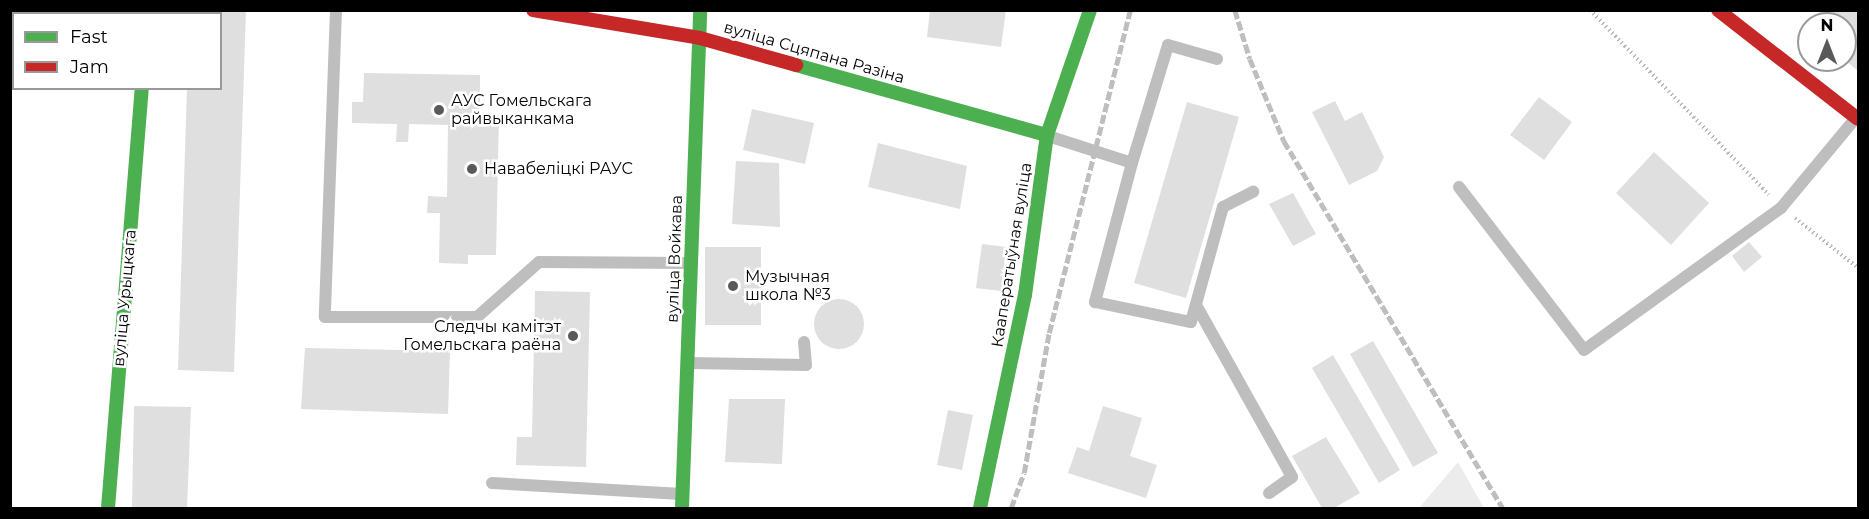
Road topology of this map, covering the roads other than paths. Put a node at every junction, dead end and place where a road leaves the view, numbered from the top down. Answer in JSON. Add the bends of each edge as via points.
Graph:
{"nodes":[{"id":1,"x":336,"y":10,"type":"edge"},
{"id":2,"x":533,"y":10,"type":"edge"},
{"id":3,"x":700,"y":10,"type":"edge"},
{"id":4,"x":1090,"y":10,"type":"edge"},
{"id":5,"x":1718,"y":10,"type":"edge"},
{"id":6,"x":700,"y":38,"type":"junction"},
{"id":7,"x":1217,"y":59,"type":"dead end"},
{"id":8,"x":142,"y":90,"type":"edge"},
{"id":9,"x":1857,"y":118,"type":"edge"},
{"id":10,"x":1047,"y":135,"type":"junction"},
{"id":11,"x":1132,"y":163,"type":"junction"},
{"id":12,"x":1459,"y":187,"type":"dead end"},
{"id":13,"x":1253,"y":192,"type":"dead end"},
{"id":14,"x":691,"y":262,"type":"junction"},
{"id":15,"x":1196,"y":305,"type":"junction"},
{"id":16,"x":804,"y":342,"type":"dead end"},
{"id":17,"x":688,"y":363,"type":"junction"},
{"id":18,"x":492,"y":483,"type":"dead end"},
{"id":19,"x":1269,"y":493,"type":"dead end"},
{"id":20,"x":682,"y":501,"type":"edge"},
{"id":21,"x":108,"y":508,"type":"edge"},
{"id":22,"x":980,"y":508,"type":"edge"}],
"edges":[{"from":1,"to":14,"type":"lane","via":[[325,317],[477,317],[539,262]]},
{"from":2,"to":6,"type":"street","name":"вуліца Сцяпана Разіна"},
{"from":3,"to":6,"type":"street","name":"вуліца Войкава"},
{"from":4,"to":10,"type":"street","name":"Кааператыўная вуліца"},
{"from":5,"to":9,"type":"street"},
{"from":6,"to":10,"type":"street","name":"вуліца Сцяпана Разіна"},
{"from":6,"to":14,"type":"street","name":"вуліца Войкава"},
{"from":7,"to":11,"type":"lane","via":[[1168,45]]},
{"from":8,"to":21,"type":"street","name":"вуліца Урыцкага"},
{"from":9,"to":12,"type":"lane","via":[[1781,208],[1584,350]]},
{"from":10,"to":11,"type":"lane"},
{"from":10,"to":22,"type":"street","name":"Кааператыўная вуліца","via":[[1025,295]]},
{"from":11,"to":15,"type":"lane","via":[[1095,302],[1191,322]]},
{"from":13,"to":15,"type":"lane","via":[[1223,207]]},
{"from":14,"to":17,"type":"street","name":"вуліца Войкава"},
{"from":15,"to":19,"type":"lane","via":[[1292,477]]},
{"from":16,"to":17,"type":"lane","via":[[806,365]]},
{"from":17,"to":20,"type":"street","name":"вуліца Войкава"},
{"from":18,"to":20,"type":"lane"}]}
